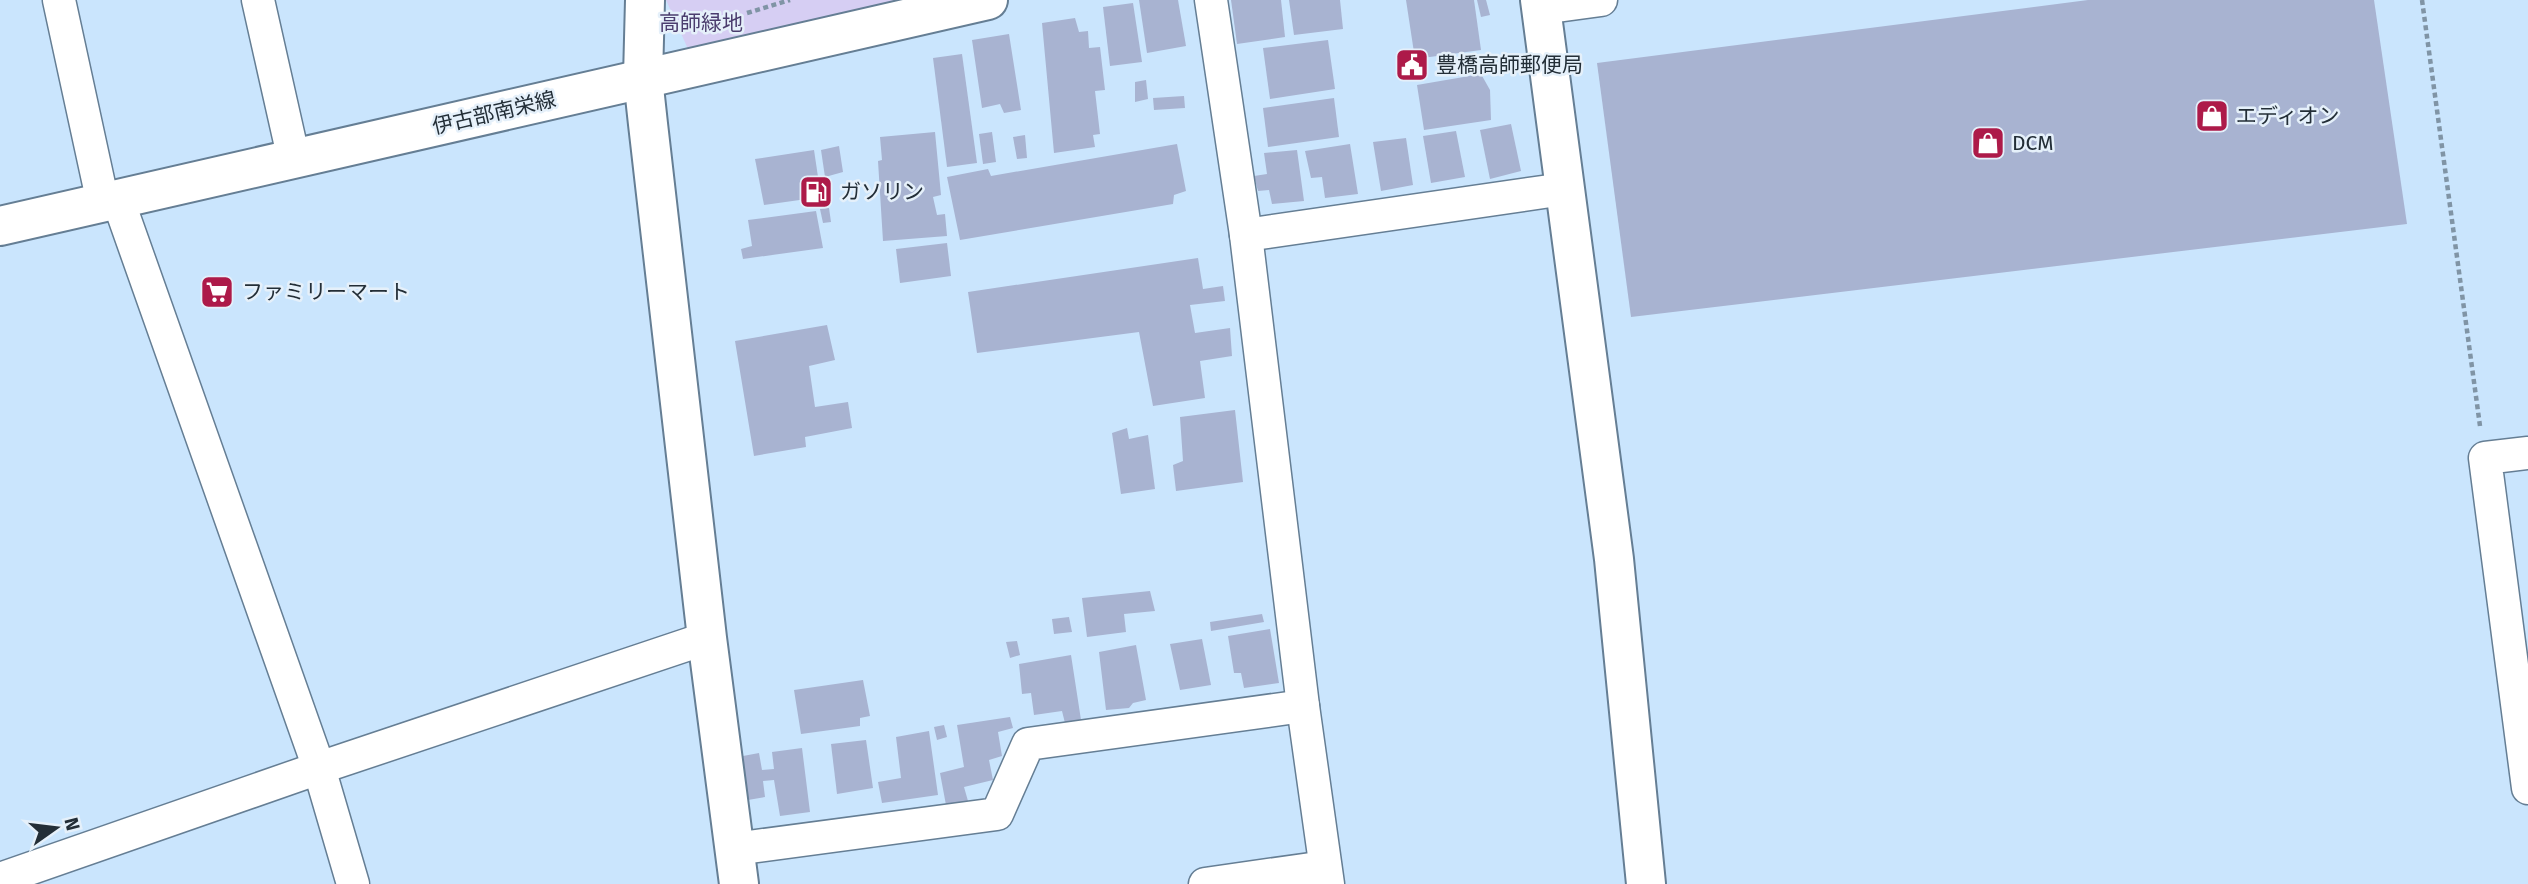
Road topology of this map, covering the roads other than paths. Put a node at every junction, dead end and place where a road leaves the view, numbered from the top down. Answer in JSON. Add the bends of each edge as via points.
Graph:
{"nodes":[{"id":1,"x":59,"y":0,"type":"edge"},
{"id":2,"x":258,"y":0,"type":"edge"},
{"id":3,"x":645,"y":0,"type":"edge"},
{"id":4,"x":988,"y":0,"type":"edge"},
{"id":5,"x":1211,"y":0,"type":"edge"},
{"id":6,"x":1601,"y":0,"type":"edge"},
{"id":7,"x":1541,"y":4,"type":"edge"},
{"id":8,"x":643,"y":78,"type":"junction"},
{"id":9,"x":294,"y":160,"type":"junction"},
{"id":10,"x":1564,"y":189,"type":"junction"},
{"id":11,"x":110,"y":202,"type":"junction"},
{"id":12,"x":0,"y":226,"type":"edge"},
{"id":13,"x":1246,"y":235,"type":"junction"},
{"id":14,"x":2528,"y":453,"type":"edge"},
{"id":15,"x":707,"y":638,"type":"junction"},
{"id":16,"x":1303,"y":706,"type":"junction"},
{"id":17,"x":319,"y":768,"type":"junction"},
{"id":18,"x":2528,"y":788,"type":"edge"},
{"id":19,"x":736,"y":867,"type":"edge"},
{"id":20,"x":1327,"y":876,"type":"edge"},
{"id":21,"x":0,"y":879,"type":"edge"},
{"id":22,"x":353,"y":884,"type":"edge"},
{"id":23,"x":1205,"y":884,"type":"edge"},
{"id":24,"x":1646,"y":884,"type":"edge"}],
"edges":[{"from":1,"to":11,"type":"street"},
{"from":2,"to":9,"type":"street"},
{"from":3,"to":8,"type":"street"},
{"from":4,"to":8,"type":"street","name":"伊古部南栄線"},
{"from":5,"to":13,"type":"street"},
{"from":6,"to":7,"type":"street"},
{"from":7,"to":10,"type":"street"},
{"from":8,"to":9,"type":"street","name":"伊古部南栄線"},
{"from":8,"to":15,"type":"street"},
{"from":9,"to":11,"type":"street","name":"伊古部南栄線"},
{"from":10,"to":13,"type":"street"},
{"from":10,"to":24,"type":"street","via":[[1614,559]]},
{"from":11,"to":12,"type":"street","name":"伊古部南栄線"},
{"from":11,"to":17,"type":"street"},
{"from":13,"to":16,"type":"street"},
{"from":14,"to":18,"type":"street","via":[[2485,458]]},
{"from":15,"to":17,"type":"street"},
{"from":15,"to":19,"type":"street"},
{"from":16,"to":19,"type":"street","via":[[1028,744],[997,814]]},
{"from":16,"to":20,"type":"street"},
{"from":17,"to":21,"type":"street"},
{"from":17,"to":22,"type":"street"},
{"from":20,"to":23,"type":"street"}]}
